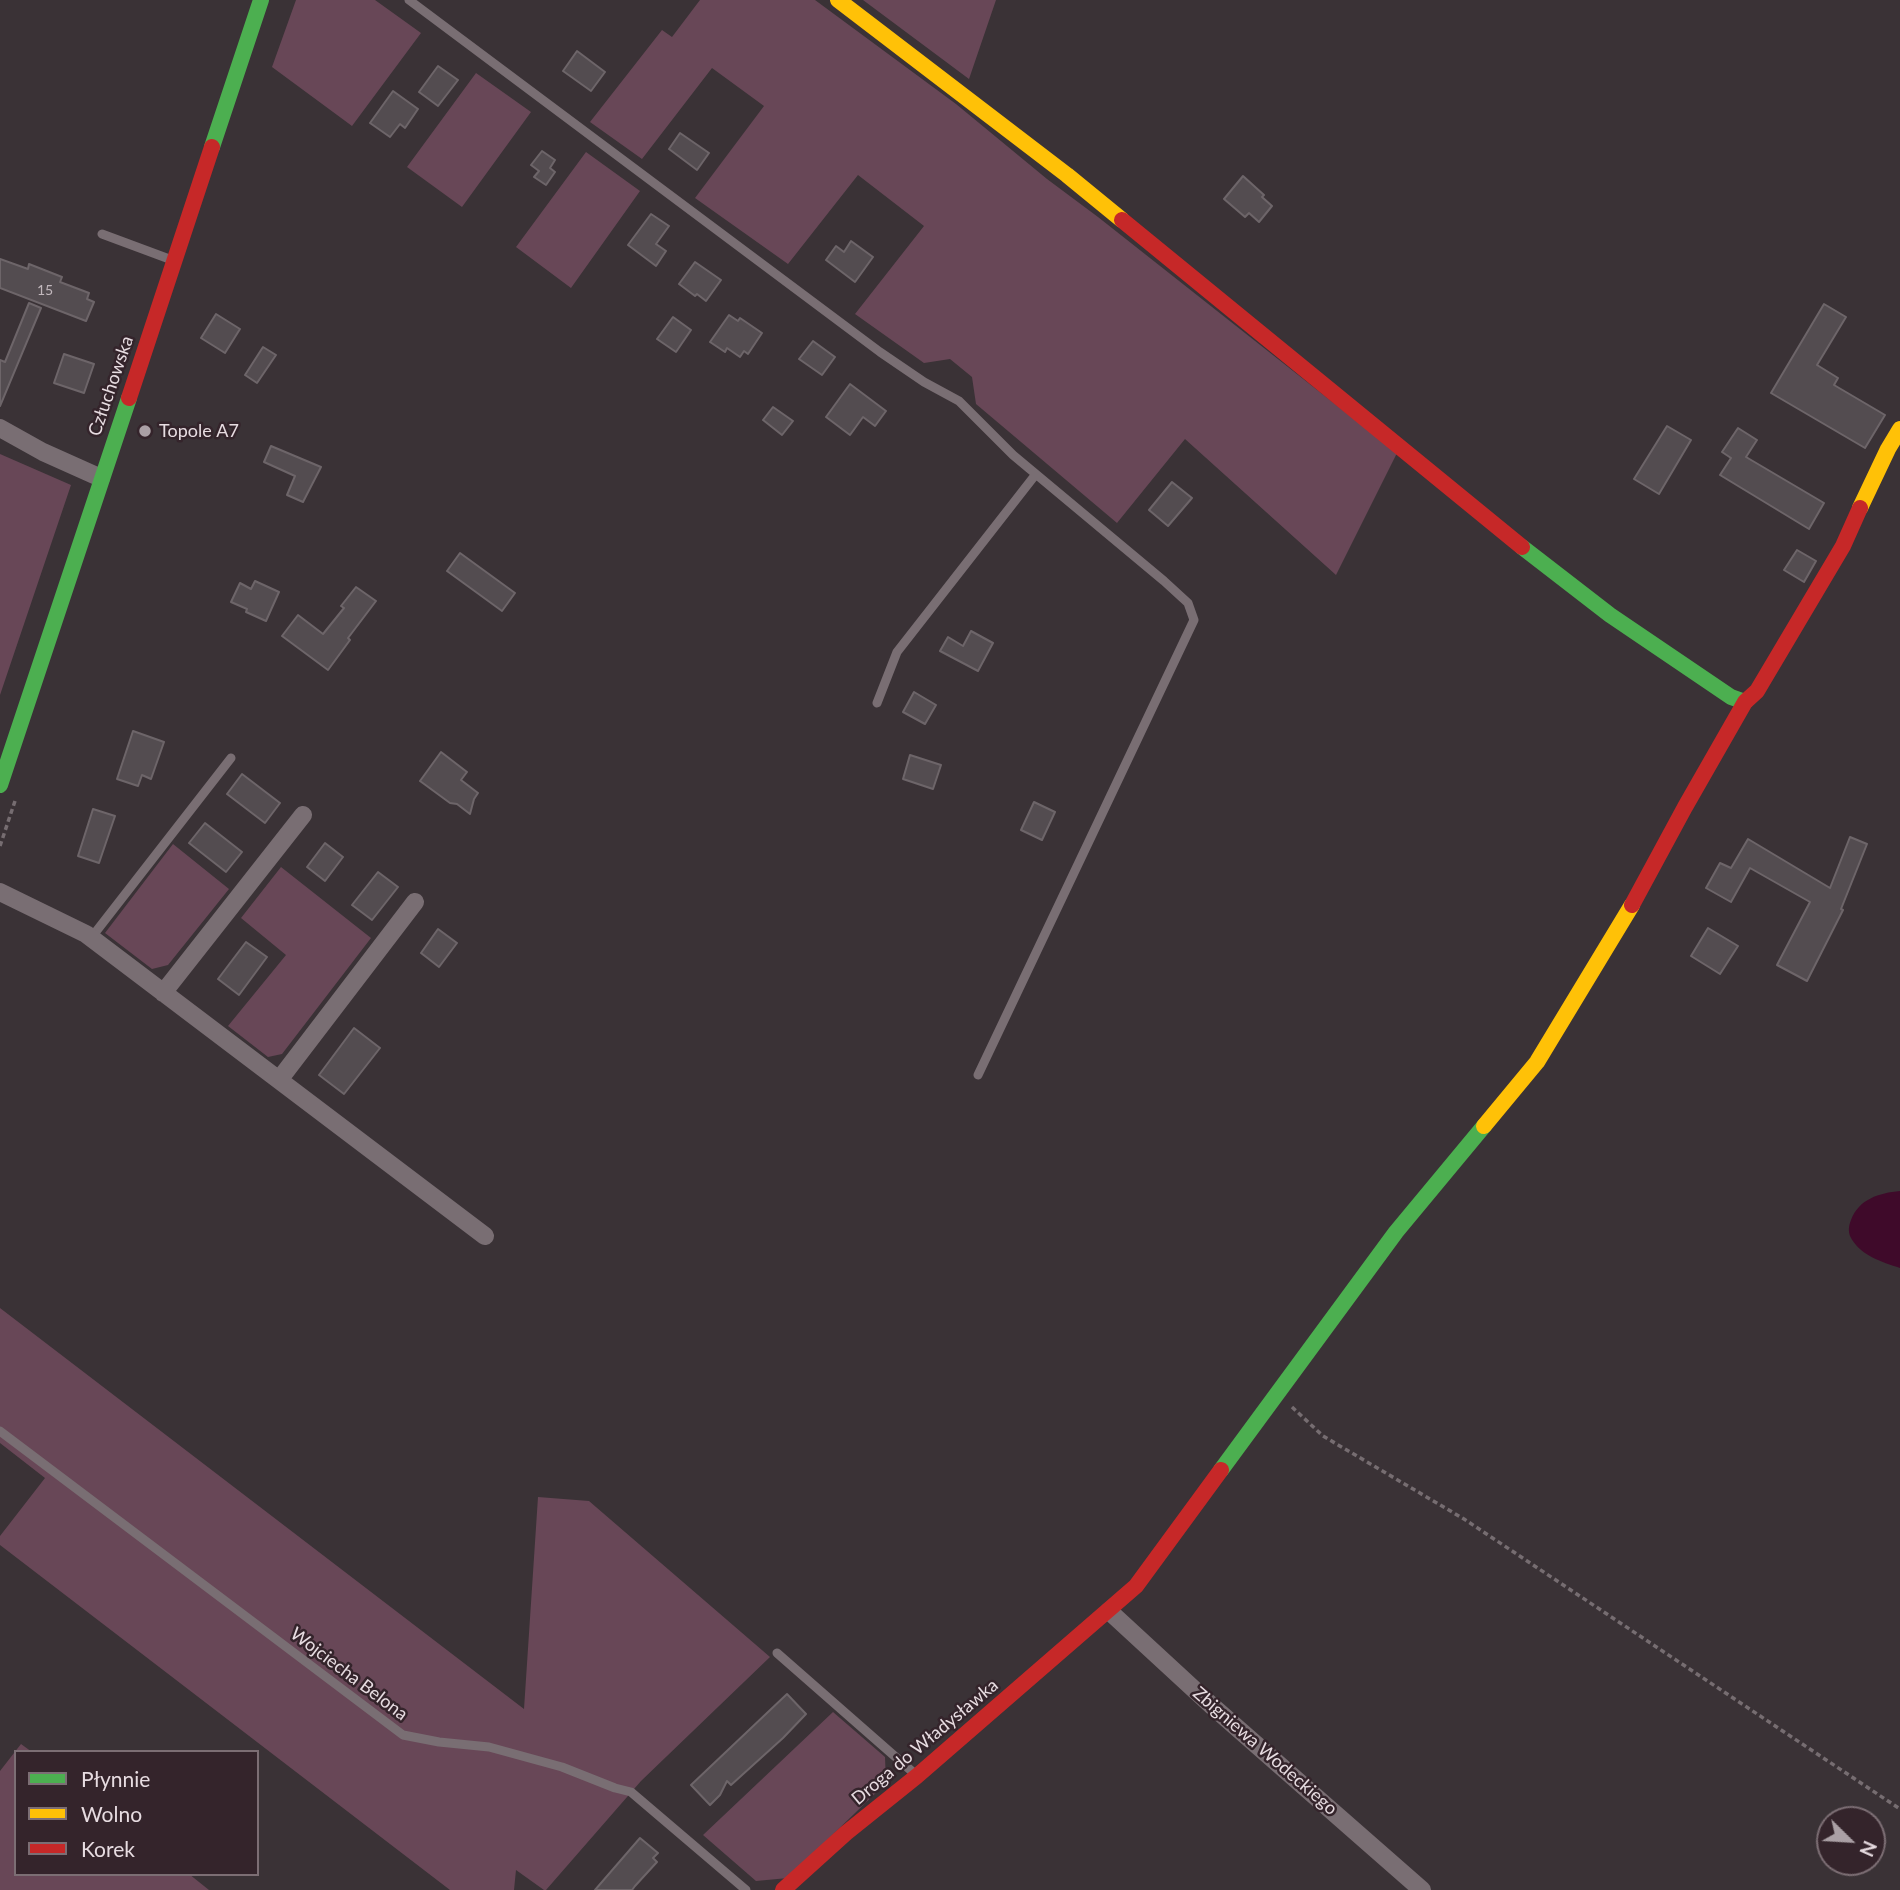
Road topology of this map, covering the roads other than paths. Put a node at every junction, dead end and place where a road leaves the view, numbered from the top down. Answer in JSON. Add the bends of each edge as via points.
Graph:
{"nodes":[{"id":1,"x":261,"y":0,"type":"edge"},
{"id":2,"x":409,"y":0,"type":"edge"},
{"id":3,"x":838,"y":0,"type":"edge"},
{"id":4,"x":103,"y":234,"type":"dead end"},
{"id":5,"x":174,"y":261,"type":"junction"},
{"id":6,"x":0,"y":428,"type":"edge"},
{"id":7,"x":1900,"y":429,"type":"edge"},
{"id":8,"x":1036,"y":474,"type":"junction"},
{"id":9,"x":101,"y":478,"type":"junction"},
{"id":10,"x":1745,"y":702,"type":"junction"},
{"id":11,"x":877,"y":703,"type":"dead end"},
{"id":12,"x":231,"y":758,"type":"dead end"},
{"id":13,"x":0,"y":785,"type":"edge"},
{"id":14,"x":303,"y":815,"type":"dead end"},
{"id":15,"x":0,"y":892,"type":"edge"},
{"id":16,"x":415,"y":902,"type":"dead end"},
{"id":17,"x":91,"y":938,"type":"junction"},
{"id":18,"x":163,"y":993,"type":"junction"},
{"id":19,"x":978,"y":1075,"type":"dead end"},
{"id":20,"x":279,"y":1080,"type":"junction"},
{"id":21,"x":485,"y":1236,"type":"dead end"},
{"id":22,"x":0,"y":1430,"type":"edge"},
{"id":23,"x":1109,"y":1611,"type":"junction"},
{"id":24,"x":777,"y":1653,"type":"dead end"},
{"id":25,"x":918,"y":1776,"type":"junction"},
{"id":26,"x":747,"y":1890,"type":"edge"},
{"id":27,"x":783,"y":1890,"type":"edge"},
{"id":28,"x":1422,"y":1890,"type":"edge"}],
"edges":[{"from":1,"to":5,"type":"street","name":"Człuchowska"},
{"from":2,"to":8,"type":"lane","via":[[880,352],[959,401]]},
{"from":3,"to":10,"type":"street","via":[[1067,176],[1545,565],[1621,622]]},
{"from":4,"to":5,"type":"lane"},
{"from":5,"to":9,"type":"street","name":"Człuchowska"},
{"from":6,"to":9,"type":"street"},
{"from":7,"to":10,"type":"street","name":"Droga do Władysławka","via":[[1843,546],[1757,691]]},
{"from":8,"to":11,"type":"lane","via":[[897,652]]},
{"from":8,"to":19,"type":"lane","via":[[1188,603],[1194,620]]},
{"from":9,"to":13,"type":"street","name":"Człuchowska"},
{"from":10,"to":23,"type":"street","name":"Droga do Władysławka","via":[[1640,892],[1537,1062],[1396,1232],[1136,1586]]},
{"from":12,"to":17,"type":"lane"},
{"from":14,"to":18,"type":"street"},
{"from":15,"to":17,"type":"street"},
{"from":16,"to":20,"type":"street"},
{"from":17,"to":18,"type":"street"},
{"from":18,"to":20,"type":"street"},
{"from":20,"to":21,"type":"street"},
{"from":22,"to":26,"type":"lane","name":"Wojciecha Belona","via":[[403,1735],[489,1747],[631,1792]]},
{"from":23,"to":25,"type":"street","name":"Droga do Władysławka"},
{"from":23,"to":28,"type":"street","name":"Zbigniewa Wodeckiego"},
{"from":24,"to":25,"type":"lane"},
{"from":25,"to":27,"type":"street","name":"Droga do Władysławka"}]}
